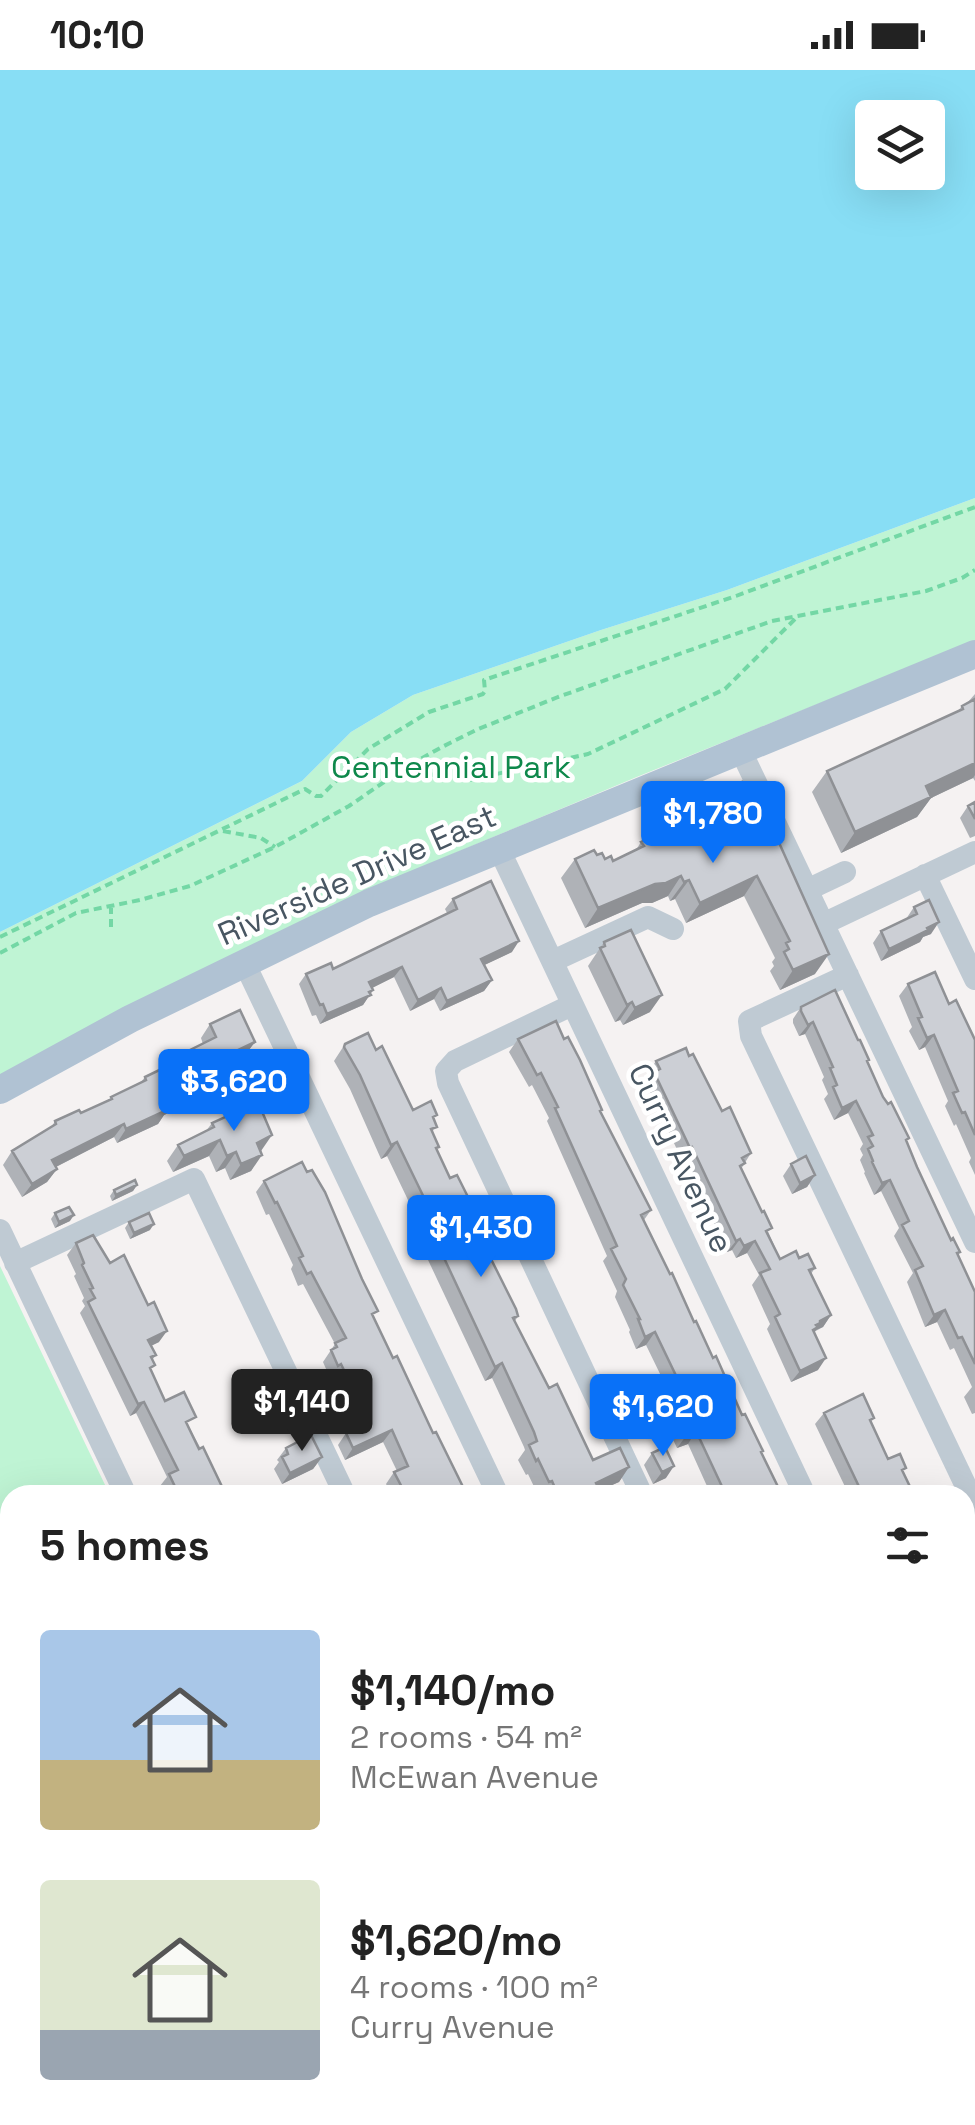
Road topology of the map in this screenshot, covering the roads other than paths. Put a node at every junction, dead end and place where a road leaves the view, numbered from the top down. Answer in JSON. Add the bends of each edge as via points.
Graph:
{"nodes":[{"id":1,"x":975,"y":654,"type":"edge"},
{"id":2,"x":741,"y":751,"type":"junction"},
{"id":3,"x":499,"y":850,"type":"junction"},
{"id":4,"x":975,"y":852,"type":"edge"},
{"id":5,"x":845,"y":872,"type":"dead end"},
{"id":6,"x":926,"y":876,"type":"junction"},
{"id":7,"x":808,"y":890,"type":"junction"},
{"id":8,"x":824,"y":924,"type":"junction"},
{"id":9,"x":674,"y":929,"type":"dead end"},
{"id":10,"x":244,"y":962,"type":"junction"},
{"id":11,"x":548,"y":968,"type":"junction"},
{"id":12,"x":848,"y":974,"type":"junction"},
{"id":13,"x":975,"y":979,"type":"edge"},
{"id":14,"x":572,"y":1004,"type":"junction"},
{"id":15,"x":0,"y":1090,"type":"edge"},
{"id":16,"x":0,"y":1230,"type":"edge"},
{"id":17,"x":975,"y":1242,"type":"edge"},
{"id":18,"x":15,"y":1262,"type":"junction"},
{"id":19,"x":115,"y":1485,"type":"edge"},
{"id":20,"x":340,"y":1485,"type":"edge"},
{"id":21,"x":493,"y":1485,"type":"edge"},
{"id":22,"x":637,"y":1485,"type":"edge"},
{"id":23,"x":801,"y":1485,"type":"edge"},
{"id":24,"x":965,"y":1485,"type":"edge"}],
"edges":[{"from":1,"to":2,"type":"main road","name":"Riverside Drive East"},
{"from":2,"to":3,"type":"main road","name":"Riverside Drive East"},
{"from":2,"to":7,"type":"street"},
{"from":3,"to":10,"type":"main road","name":"Riverside Drive East"},
{"from":3,"to":11,"type":"street","name":"Curry Avenue"},
{"from":4,"to":6,"type":"street"},
{"from":5,"to":7,"type":"street"},
{"from":6,"to":8,"type":"street"},
{"from":6,"to":13,"type":"street"},
{"from":7,"to":8,"type":"street"},
{"from":8,"to":12,"type":"street"},
{"from":9,"to":11,"type":"street","via":[[648,917]]},
{"from":10,"to":15,"type":"main road","name":"Riverside Drive East"},
{"from":10,"to":21,"type":"street"},
{"from":11,"to":14,"type":"street","name":"Curry Avenue"},
{"from":12,"to":17,"type":"street"},
{"from":12,"to":24,"type":"street","via":[[749,1021],[751,1036]]},
{"from":14,"to":22,"type":"street","via":[[446,1071]]},
{"from":14,"to":23,"type":"street","name":"Curry Avenue","via":[[606,1052]]},
{"from":16,"to":18,"type":"street"},
{"from":18,"to":19,"type":"street"},
{"from":18,"to":20,"type":"street","via":[[194,1179]]}]}
